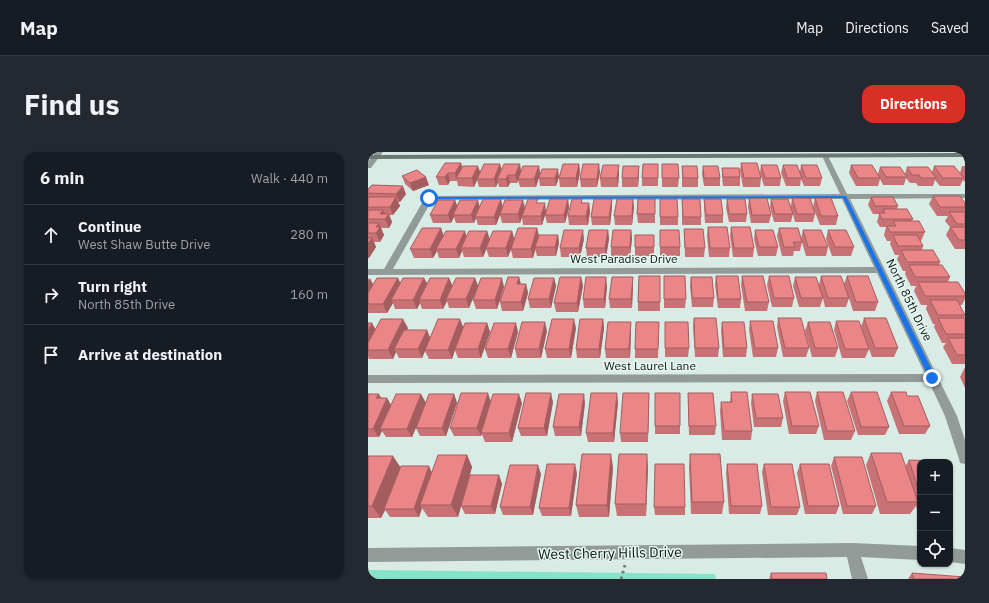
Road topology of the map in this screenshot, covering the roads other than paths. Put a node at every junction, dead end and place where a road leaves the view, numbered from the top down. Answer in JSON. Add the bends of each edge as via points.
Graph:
{"nodes":[{"id":1,"x":374,"y":155,"type":"edge"},
{"id":2,"x":965,"y":155,"type":"edge"},
{"id":3,"x":824,"y":156,"type":"junction"},
{"id":4,"x":368,"y":166,"type":"edge"},
{"id":5,"x":965,"y":196,"type":"edge"},
{"id":6,"x":844,"y":197,"type":"junction"},
{"id":7,"x":880,"y":270,"type":"junction"},
{"id":8,"x":368,"y":272,"type":"edge"},
{"id":9,"x":387,"y":272,"type":"junction"},
{"id":10,"x":932,"y":378,"type":"junction"},
{"id":11,"x":368,"y":379,"type":"edge"},
{"id":12,"x":965,"y":459,"type":"edge"},
{"id":13,"x":852,"y":550,"type":"junction"},
{"id":14,"x":917,"y":553,"type":"edge"},
{"id":15,"x":368,"y":555,"type":"edge"},
{"id":16,"x":953,"y":555,"type":"edge"},
{"id":17,"x":965,"y":557,"type":"edge"},
{"id":18,"x":860,"y":579,"type":"edge"}],
"edges":[{"from":1,"to":3,"type":"main road"},
{"from":1,"to":4,"type":"street"},
{"from":2,"to":3,"type":"main road"},
{"from":3,"to":6,"type":"street","name":"North 85th Drive"},
{"from":5,"to":6,"type":"street"},
{"from":6,"to":7,"type":"street","name":"North 85th Drive"},
{"from":6,"to":9,"type":"street","via":[[429,198]]},
{"from":7,"to":9,"type":"street","name":"West Paradise Drive"},
{"from":7,"to":10,"type":"street","name":"North 85th Drive"},
{"from":8,"to":9,"type":"street","name":"West Paradise Drive"},
{"from":10,"to":11,"type":"street","name":"West Laurel Lane"},
{"from":10,"to":12,"type":"street","name":"North 85th Drive","via":[[951,416]]},
{"from":13,"to":14,"type":"street","name":"West Cherry Hills Drive"},
{"from":13,"to":15,"type":"street","name":"West Cherry Hills Drive"},
{"from":13,"to":18,"type":"street"},
{"from":16,"to":17,"type":"street"}]}
